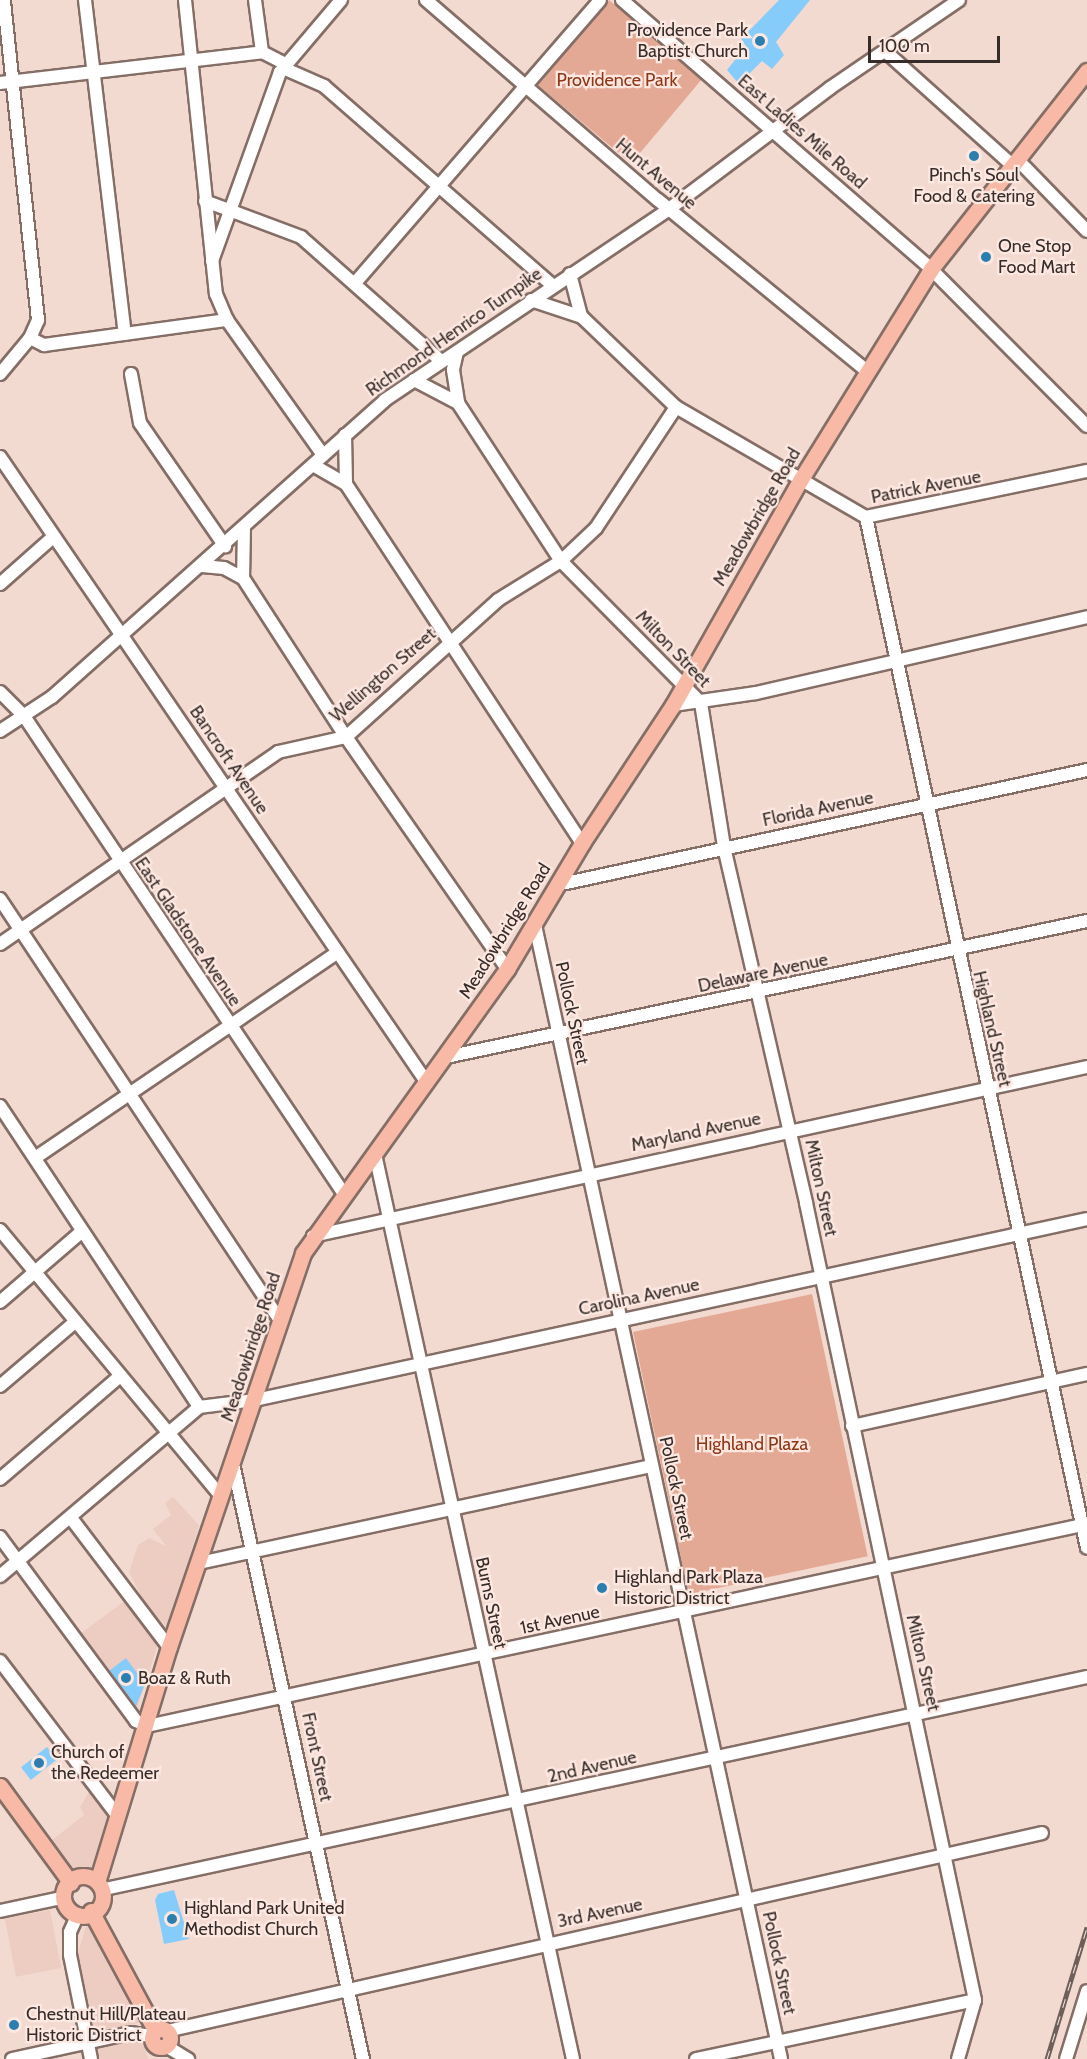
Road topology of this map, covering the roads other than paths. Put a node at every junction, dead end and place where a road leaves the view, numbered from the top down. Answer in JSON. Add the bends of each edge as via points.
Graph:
{"nodes":[{"id":1,"x":3,"y":0,"type":"edge"},
{"id":2,"x":86,"y":0,"type":"edge"},
{"id":3,"x":185,"y":0,"type":"edge"},
{"id":4,"x":255,"y":0,"type":"edge"},
{"id":5,"x":341,"y":0,"type":"edge"},
{"id":6,"x":426,"y":0,"type":"edge"},
{"id":7,"x":600,"y":0,"type":"edge"},
{"id":8,"x":622,"y":0,"type":"edge"},
{"id":9,"x":959,"y":0,"type":"edge"},
{"id":10,"x":885,"y":51,"type":"junction"},
{"id":11,"x":262,"y":52,"type":"junction"},
{"id":12,"x":192,"y":60,"type":"junction"},
{"id":13,"x":284,"y":66,"type":"junction"},
{"id":14,"x":1087,"y":71,"type":"edge"},
{"id":15,"x":94,"y":72,"type":"junction"},
{"id":16,"x":6,"y":82,"type":"edge"},
{"id":17,"x":525,"y":87,"type":"junction"},
{"id":18,"x":774,"y":132,"type":"junction"},
{"id":19,"x":1015,"y":162,"type":"junction"},
{"id":20,"x":438,"y":186,"type":"junction"},
{"id":21,"x":205,"y":201,"type":"junction"},
{"id":22,"x":669,"y":209,"type":"junction"},
{"id":23,"x":233,"y":211,"type":"junction"},
{"id":24,"x":1087,"y":231,"type":"edge"},
{"id":25,"x":211,"y":263,"type":"junction"},
{"id":26,"x":931,"y":269,"type":"junction"},
{"id":27,"x":570,"y":274,"type":"junction"},
{"id":28,"x":355,"y":283,"type":"junction"},
{"id":29,"x":552,"y":285,"type":"junction"},
{"id":30,"x":531,"y":300,"type":"junction"},
{"id":31,"x":582,"y":317,"type":"junction"},
{"id":32,"x":228,"y":320,"type":"junction"},
{"id":33,"x":125,"y":334,"type":"junction"},
{"id":34,"x":30,"y":338,"type":"junction"},
{"id":35,"x":457,"y":351,"type":"junction"},
{"id":36,"x":441,"y":361,"type":"junction"},
{"id":37,"x":867,"y":371,"type":"junction"},
{"id":38,"x":0,"y":374,"type":"edge"},
{"id":39,"x":131,"y":374,"type":"dead end"},
{"id":40,"x":414,"y":380,"type":"junction"},
{"id":41,"x":458,"y":403,"type":"junction"},
{"id":42,"x":676,"y":407,"type":"junction"},
{"id":43,"x":1087,"y":426,"type":"edge"},
{"id":44,"x":345,"y":435,"type":"junction"},
{"id":45,"x":323,"y":455,"type":"junction"},
{"id":46,"x":0,"y":458,"type":"edge"},
{"id":47,"x":313,"y":465,"type":"junction"},
{"id":48,"x":1087,"y":471,"type":"edge"},
{"id":49,"x":801,"y":478,"type":"junction"},
{"id":50,"x":346,"y":484,"type":"junction"},
{"id":51,"x":866,"y":517,"type":"junction"},
{"id":52,"x":244,"y":528,"type":"junction"},
{"id":53,"x":52,"y":538,"type":"junction"},
{"id":54,"x":225,"y":546,"type":"junction"},
{"id":55,"x":561,"y":561,"type":"junction"},
{"id":56,"x":202,"y":566,"type":"junction"},
{"id":57,"x":243,"y":578,"type":"junction"},
{"id":58,"x":0,"y":584,"type":"edge"},
{"id":59,"x":1087,"y":617,"type":"edge"},
{"id":60,"x":122,"y":633,"type":"junction"},
{"id":61,"x":450,"y":641,"type":"junction"},
{"id":62,"x":896,"y":662,"type":"junction"},
{"id":63,"x":684,"y":684,"type":"junction"},
{"id":64,"x":0,"y":692,"type":"edge"},
{"id":65,"x":701,"y":704,"type":"junction"},
{"id":66,"x":673,"y":705,"type":"junction"},
{"id":67,"x":24,"y":716,"type":"junction"},
{"id":68,"x":0,"y":731,"type":"edge"},
{"id":69,"x":346,"y":737,"type":"junction"},
{"id":70,"x":1087,"y":770,"type":"edge"},
{"id":71,"x":226,"y":787,"type":"junction"},
{"id":72,"x":926,"y":804,"type":"junction"},
{"id":73,"x":582,"y":843,"type":"junction"},
{"id":74,"x":724,"y":847,"type":"junction"},
{"id":75,"x":118,"y":861,"type":"junction"},
{"id":76,"x":557,"y":885,"type":"junction"},
{"id":77,"x":0,"y":899,"type":"edge"},
{"id":78,"x":1087,"y":921,"type":"edge"},
{"id":79,"x":535,"y":926,"type":"junction"},
{"id":80,"x":22,"y":930,"type":"junction"},
{"id":81,"x":0,"y":944,"type":"edge"},
{"id":82,"x":956,"y":949,"type":"junction"},
{"id":83,"x":338,"y":952,"type":"junction"},
{"id":84,"x":507,"y":969,"type":"junction"},
{"id":85,"x":756,"y":993,"type":"junction"},
{"id":86,"x":231,"y":1026,"type":"junction"},
{"id":87,"x":557,"y":1034,"type":"junction"},
{"id":88,"x":446,"y":1057,"type":"junction"},
{"id":89,"x":1087,"y":1066,"type":"edge"},
{"id":90,"x":427,"y":1083,"type":"junction"},
{"id":91,"x":987,"y":1090,"type":"junction"},
{"id":92,"x":128,"y":1095,"type":"junction"},
{"id":93,"x":2,"y":1113,"type":"edge"},
{"id":94,"x":789,"y":1130,"type":"junction"},
{"id":95,"x":375,"y":1154,"type":"junction"},
{"id":96,"x":35,"y":1158,"type":"junction"},
{"id":97,"x":590,"y":1174,"type":"junction"},
{"id":98,"x":344,"y":1194,"type":"junction"},
{"id":99,"x":389,"y":1219,"type":"junction"},
{"id":100,"x":1087,"y":1219,"type":"edge"},
{"id":101,"x":0,"y":1230,"type":"edge"},
{"id":102,"x":81,"y":1232,"type":"junction"},
{"id":103,"x":1019,"y":1233,"type":"junction"},
{"id":104,"x":313,"y":1236,"type":"junction"},
{"id":105,"x":35,"y":1272,"type":"junction"},
{"id":106,"x":820,"y":1276,"type":"junction"},
{"id":107,"x":0,"y":1302,"type":"edge"},
{"id":108,"x":279,"y":1319,"type":"junction"},
{"id":109,"x":621,"y":1319,"type":"junction"},
{"id":110,"x":75,"y":1322,"type":"junction"},
{"id":111,"x":421,"y":1364,"type":"junction"},
{"id":112,"x":1087,"y":1374,"type":"edge"},
{"id":113,"x":120,"y":1376,"type":"junction"},
{"id":114,"x":1051,"y":1382,"type":"junction"},
{"id":115,"x":0,"y":1386,"type":"edge"},
{"id":116,"x":255,"y":1400,"type":"junction"},
{"id":117,"x":198,"y":1407,"type":"junction"},
{"id":118,"x":852,"y":1426,"type":"junction"},
{"id":119,"x":169,"y":1432,"type":"junction"},
{"id":120,"x":233,"y":1464,"type":"junction"},
{"id":121,"x":652,"y":1466,"type":"junction"},
{"id":122,"x":0,"y":1479,"type":"edge"},
{"id":123,"x":221,"y":1496,"type":"junction"},
{"id":124,"x":452,"y":1509,"type":"junction"},
{"id":125,"x":70,"y":1518,"type":"junction"},
{"id":126,"x":1085,"y":1524,"type":"edge"},
{"id":127,"x":0,"y":1537,"type":"edge"},
{"id":128,"x":1087,"y":1548,"type":"edge"},
{"id":129,"x":253,"y":1553,"type":"junction"},
{"id":130,"x":17,"y":1561,"type":"junction"},
{"id":131,"x":198,"y":1563,"type":"junction"},
{"id":132,"x":883,"y":1568,"type":"junction"},
{"id":133,"x":0,"y":1576,"type":"edge"},
{"id":134,"x":684,"y":1611,"type":"junction"},
{"id":135,"x":169,"y":1647,"type":"junction"},
{"id":136,"x":484,"y":1655,"type":"junction"},
{"id":137,"x":0,"y":1661,"type":"edge"},
{"id":138,"x":1087,"y":1677,"type":"edge"},
{"id":139,"x":286,"y":1699,"type":"junction"},
{"id":140,"x":916,"y":1715,"type":"junction"},
{"id":141,"x":147,"y":1726,"type":"junction"},
{"id":142,"x":715,"y":1757,"type":"junction"},
{"id":143,"x":0,"y":1786,"type":"edge"},
{"id":144,"x":516,"y":1803,"type":"junction"},
{"id":145,"x":116,"y":1814,"type":"junction"},
{"id":146,"x":1042,"y":1833,"type":"dead end"},
{"id":147,"x":317,"y":1846,"type":"junction"},
{"id":148,"x":946,"y":1856,"type":"junction"},
{"id":149,"x":71,"y":1882,"type":"junction"},
{"id":150,"x":101,"y":1884,"type":"junction"},
{"id":151,"x":61,"y":1898,"type":"junction"},
{"id":152,"x":747,"y":1900,"type":"junction"},
{"id":153,"x":0,"y":1911,"type":"edge"},
{"id":154,"x":85,"y":1912,"type":"junction"},
{"id":155,"x":547,"y":1943,"type":"junction"},
{"id":156,"x":348,"y":1989,"type":"junction"},
{"id":157,"x":1087,"y":1991,"type":"edge"},
{"id":158,"x":975,"y":2000,"type":"junction"},
{"id":159,"x":88,"y":2042,"type":"junction"},
{"id":160,"x":158,"y":2042,"type":"edge"},
{"id":161,"x":778,"y":2042,"type":"junction"},
{"id":162,"x":12,"y":2059,"type":"edge"},
{"id":163,"x":91,"y":2059,"type":"edge"},
{"id":164,"x":188,"y":2059,"type":"edge"},
{"id":165,"x":363,"y":2059,"type":"edge"},
{"id":166,"x":573,"y":2059,"type":"edge"},
{"id":167,"x":696,"y":2059,"type":"edge"},
{"id":168,"x":781,"y":2059,"type":"edge"},
{"id":169,"x":958,"y":2059,"type":"edge"},
{"id":170,"x":1066,"y":2059,"type":"edge"}],
"edges":[{"from":1,"to":16,"type":"street"},
{"from":2,"to":15,"type":"street"},
{"from":3,"to":12,"type":"street"},
{"from":4,"to":11,"type":"street"},
{"from":5,"to":13,"type":"street"},
{"from":6,"to":17,"type":"street","name":"Hunt Avenue"},
{"from":7,"to":17,"type":"street"},
{"from":8,"to":18,"type":"street","name":"East Ladies Mile Road"},
{"from":9,"to":10,"type":"street","name":"Richmond Henrico Turnpike"},
{"from":10,"to":18,"type":"street","name":"Richmond Henrico Turnpike"},
{"from":10,"to":19,"type":"street"},
{"from":11,"to":12,"type":"street"},
{"from":11,"to":13,"type":"street"},
{"from":12,"to":15,"type":"street"},
{"from":12,"to":21,"type":"street"},
{"from":13,"to":20,"type":"street","via":[[324,86]]},
{"from":13,"to":23,"type":"street"},
{"from":14,"to":19,"type":"main road","name":"Meadowbridge Road"},
{"from":15,"to":16,"type":"street"},
{"from":15,"to":33,"type":"street"},
{"from":16,"to":34,"type":"street","via":[[37,302]]},
{"from":17,"to":20,"type":"street"},
{"from":17,"to":22,"type":"street","name":"Hunt Avenue"},
{"from":18,"to":22,"type":"street","name":"Richmond Henrico Turnpike"},
{"from":18,"to":26,"type":"street","name":"East Ladies Mile Road"},
{"from":19,"to":24,"type":"street"},
{"from":19,"to":26,"type":"main road","name":"Meadowbridge Road"},
{"from":20,"to":28,"type":"street"},
{"from":20,"to":29,"type":"street"},
{"from":21,"to":23,"type":"street"},
{"from":21,"to":25,"type":"street"},
{"from":22,"to":27,"type":"street","name":"Richmond Henrico Turnpike"},
{"from":22,"to":37,"type":"street","name":"Hunt Avenue"},
{"from":23,"to":25,"type":"street"},
{"from":23,"to":28,"type":"street","via":[[301,237]]},
{"from":25,"to":32,"type":"street"},
{"from":26,"to":37,"type":"main road","name":"Meadowbridge Road"},
{"from":26,"to":43,"type":"street","name":"East Ladies Mile Road"},
{"from":27,"to":29,"type":"street","name":"Richmond Henrico Turnpike"},
{"from":27,"to":31,"type":"street"},
{"from":28,"to":36,"type":"street"},
{"from":29,"to":30,"type":"street","name":"Richmond Henrico Turnpike"},
{"from":30,"to":31,"type":"street","name":"Patrick Avenue"},
{"from":30,"to":35,"type":"street","name":"Richmond Henrico Turnpike"},
{"from":31,"to":42,"type":"street","name":"Patrick Avenue"},
{"from":32,"to":33,"type":"street"},
{"from":32,"to":45,"type":"street"},
{"from":33,"to":34,"type":"street","via":[[44,345]]},
{"from":34,"to":38,"type":"street"},
{"from":35,"to":36,"type":"street","name":"Richmond Henrico Turnpike"},
{"from":35,"to":41,"type":"street","name":"Milton Street","via":[[453,370]]},
{"from":36,"to":40,"type":"street","name":"Richmond Henrico Turnpike"},
{"from":37,"to":49,"type":"main road","name":"Meadowbridge Road"},
{"from":39,"to":54,"type":"street","via":[[140,423]]},
{"from":40,"to":41,"type":"street","name":"Milton Street"},
{"from":40,"to":44,"type":"street","name":"Richmond Henrico Turnpike"},
{"from":41,"to":55,"type":"street","name":"Milton Street"},
{"from":42,"to":49,"type":"street","name":"Patrick Avenue"},
{"from":42,"to":55,"type":"street","name":"Wellington Street","via":[[596,528]]},
{"from":44,"to":45,"type":"street","name":"Richmond Henrico Turnpike"},
{"from":44,"to":50,"type":"street"},
{"from":45,"to":47,"type":"street","name":"Richmond Henrico Turnpike"},
{"from":46,"to":53,"type":"street","name":"Bancroft Avenue"},
{"from":47,"to":50,"type":"street"},
{"from":47,"to":52,"type":"street","name":"Richmond Henrico Turnpike"},
{"from":48,"to":51,"type":"street","name":"Patrick Avenue"},
{"from":49,"to":51,"type":"street","name":"Patrick Avenue"},
{"from":49,"to":63,"type":"main road","name":"Meadowbridge Road"},
{"from":50,"to":61,"type":"street"},
{"from":51,"to":62,"type":"street","name":"Highland Street"},
{"from":52,"to":54,"type":"street","name":"Richmond Henrico Turnpike"},
{"from":52,"to":57,"type":"street"},
{"from":53,"to":58,"type":"street"},
{"from":53,"to":60,"type":"street","name":"Bancroft Avenue"},
{"from":54,"to":56,"type":"street","name":"Richmond Henrico Turnpike"},
{"from":55,"to":61,"type":"street","name":"Wellington Street","via":[[498,600]]},
{"from":55,"to":63,"type":"street","name":"Milton Street"},
{"from":56,"to":57,"type":"street","via":[[224,568]]},
{"from":56,"to":60,"type":"street","name":"Richmond Henrico Turnpike"},
{"from":57,"to":69,"type":"street"},
{"from":59,"to":62,"type":"street"},
{"from":60,"to":67,"type":"street","name":"Richmond Henrico Turnpike","via":[[52,698]]},
{"from":60,"to":71,"type":"street","name":"Bancroft Avenue"},
{"from":61,"to":69,"type":"street","name":"Wellington Street"},
{"from":61,"to":73,"type":"street"},
{"from":62,"to":65,"type":"street"},
{"from":62,"to":72,"type":"street","name":"Highland Street"},
{"from":63,"to":65,"type":"street","name":"Milton Street"},
{"from":63,"to":66,"type":"main road","name":"Meadowbridge Road"},
{"from":64,"to":67,"type":"street","name":"East Gladstone Avenue"},
{"from":65,"to":66,"type":"street"},
{"from":65,"to":74,"type":"street","name":"Milton Street"},
{"from":66,"to":73,"type":"main road","name":"Meadowbridge Road"},
{"from":67,"to":68,"type":"street","name":"Richmond Henrico Turnpike"},
{"from":67,"to":75,"type":"street","name":"East Gladstone Avenue"},
{"from":69,"to":71,"type":"street","name":"Wellington Street","via":[[278,752]]},
{"from":69,"to":84,"type":"street"},
{"from":70,"to":72,"type":"street","name":"Florida Avenue"},
{"from":71,"to":75,"type":"street","name":"Wellington Street"},
{"from":71,"to":83,"type":"street","name":"Bancroft Avenue"},
{"from":72,"to":74,"type":"street","name":"Florida Avenue"},
{"from":72,"to":82,"type":"street","name":"Highland Street"},
{"from":73,"to":76,"type":"main road","name":"Meadowbridge Road"},
{"from":74,"to":76,"type":"street","name":"Florida Avenue"},
{"from":74,"to":85,"type":"street","name":"Milton Street"},
{"from":75,"to":80,"type":"street","name":"Wellington Street"},
{"from":75,"to":86,"type":"street","name":"East Gladstone Avenue"},
{"from":76,"to":79,"type":"main road","name":"Meadowbridge Road"},
{"from":77,"to":80,"type":"street"},
{"from":78,"to":82,"type":"street","name":"Delaware Avenue"},
{"from":79,"to":84,"type":"main road","name":"Meadowbridge Road"},
{"from":79,"to":87,"type":"street","name":"Pollock Street"},
{"from":80,"to":81,"type":"street","name":"Wellington Street"},
{"from":80,"to":92,"type":"street"},
{"from":82,"to":85,"type":"street","name":"Delaware Avenue"},
{"from":82,"to":91,"type":"street","name":"Highland Street"},
{"from":83,"to":86,"type":"street"},
{"from":83,"to":90,"type":"street","name":"Bancroft Avenue"},
{"from":84,"to":88,"type":"main road","name":"Meadowbridge Road"},
{"from":85,"to":87,"type":"street","name":"Delaware Avenue"},
{"from":85,"to":94,"type":"street","name":"Milton Street"},
{"from":86,"to":92,"type":"street"},
{"from":86,"to":98,"type":"street","name":"East Gladstone Avenue"},
{"from":87,"to":88,"type":"street","name":"Delaware Avenue"},
{"from":87,"to":97,"type":"street","name":"Pollock Street"},
{"from":88,"to":90,"type":"main road","name":"Meadowbridge Road"},
{"from":89,"to":91,"type":"street","name":"Maryland Avenue"},
{"from":90,"to":95,"type":"main road","name":"Meadowbridge Road"},
{"from":91,"to":94,"type":"street","name":"Maryland Avenue"},
{"from":91,"to":103,"type":"street","name":"Highland Street"},
{"from":92,"to":96,"type":"street"},
{"from":92,"to":108,"type":"street"},
{"from":93,"to":96,"type":"street"},
{"from":94,"to":97,"type":"street","name":"Maryland Avenue"},
{"from":94,"to":106,"type":"street","name":"Milton Street"},
{"from":95,"to":98,"type":"main road","name":"Meadowbridge Road"},
{"from":95,"to":99,"type":"street","name":"Burns Street"},
{"from":96,"to":102,"type":"street"},
{"from":97,"to":99,"type":"street","name":"Maryland Avenue"},
{"from":97,"to":109,"type":"street","name":"Pollock Street"},
{"from":98,"to":104,"type":"main road","name":"Meadowbridge Road"},
{"from":99,"to":104,"type":"street","name":"Maryland Avenue"},
{"from":99,"to":111,"type":"street","name":"Burns Street"},
{"from":100,"to":103,"type":"street","name":"Carolina Avenue"},
{"from":101,"to":105,"type":"street"},
{"from":102,"to":105,"type":"street"},
{"from":102,"to":117,"type":"street"},
{"from":103,"to":106,"type":"street","name":"Carolina Avenue"},
{"from":103,"to":114,"type":"street","name":"Highland Street"},
{"from":104,"to":108,"type":"main road","name":"Meadowbridge Road"},
{"from":105,"to":107,"type":"street"},
{"from":105,"to":110,"type":"street"},
{"from":106,"to":109,"type":"street","name":"Carolina Avenue"},
{"from":106,"to":118,"type":"street","name":"Milton Street"},
{"from":108,"to":116,"type":"main road","name":"Meadowbridge Road"},
{"from":109,"to":111,"type":"street","name":"Carolina Avenue"},
{"from":109,"to":121,"type":"street","name":"Pollock Street"},
{"from":110,"to":113,"type":"street"},
{"from":110,"to":115,"type":"street"},
{"from":111,"to":116,"type":"street","name":"Carolina Avenue"},
{"from":111,"to":124,"type":"street","name":"Burns Street"},
{"from":112,"to":114,"type":"street"},
{"from":113,"to":119,"type":"street"},
{"from":113,"to":122,"type":"street"},
{"from":114,"to":118,"type":"street"},
{"from":114,"to":126,"type":"street","name":"Highland Street"},
{"from":116,"to":117,"type":"street","name":"Carolina Avenue"},
{"from":116,"to":120,"type":"main road","name":"Meadowbridge Road"},
{"from":117,"to":119,"type":"street"},
{"from":118,"to":132,"type":"street","name":"Milton Street"},
{"from":119,"to":123,"type":"street"},
{"from":119,"to":125,"type":"street"},
{"from":120,"to":123,"type":"main road","name":"Meadowbridge Road"},
{"from":120,"to":129,"type":"street","name":"Front Street"},
{"from":121,"to":124,"type":"street"},
{"from":121,"to":134,"type":"street","name":"Pollock Street"},
{"from":123,"to":131,"type":"main road","name":"Meadowbridge Road"},
{"from":124,"to":129,"type":"street"},
{"from":124,"to":136,"type":"street","name":"Burns Street"},
{"from":125,"to":130,"type":"street"},
{"from":125,"to":135,"type":"street"},
{"from":126,"to":128,"type":"street","name":"Highland Street"},
{"from":126,"to":132,"type":"street","name":"1st Avenue"},
{"from":127,"to":130,"type":"street"},
{"from":129,"to":131,"type":"street"},
{"from":129,"to":139,"type":"street","name":"Front Street"},
{"from":130,"to":133,"type":"street"},
{"from":130,"to":141,"type":"street","via":[[136,1721]]},
{"from":131,"to":135,"type":"main road","name":"Meadowbridge Road"},
{"from":132,"to":134,"type":"street","name":"1st Avenue"},
{"from":132,"to":140,"type":"street","name":"Milton Street"},
{"from":134,"to":136,"type":"street","name":"1st Avenue"},
{"from":134,"to":142,"type":"street","name":"Pollock Street"},
{"from":135,"to":141,"type":"main road","name":"Meadowbridge Road"},
{"from":136,"to":139,"type":"street","name":"1st Avenue"},
{"from":136,"to":144,"type":"street","name":"Burns Street"},
{"from":137,"to":145,"type":"street"},
{"from":138,"to":140,"type":"street","name":"2nd Avenue"},
{"from":139,"to":141,"type":"street","name":"1st Avenue"},
{"from":139,"to":147,"type":"street","name":"Front Street"},
{"from":140,"to":142,"type":"street","name":"2nd Avenue"},
{"from":140,"to":148,"type":"street","name":"Milton Street"},
{"from":141,"to":145,"type":"main road","name":"Meadowbridge Road"},
{"from":142,"to":144,"type":"street","name":"2nd Avenue"},
{"from":142,"to":152,"type":"street","name":"Pollock Street"},
{"from":143,"to":149,"type":"main road"},
{"from":144,"to":147,"type":"street","name":"2nd Avenue"},
{"from":144,"to":155,"type":"street","name":"Burns Street"},
{"from":145,"to":150,"type":"main road","name":"Meadowbridge Road"},
{"from":146,"to":148,"type":"street","name":"3rd Avenue"},
{"from":147,"to":150,"type":"street","name":"2nd Avenue"},
{"from":147,"to":156,"type":"street","name":"Front Street"},
{"from":148,"to":152,"type":"street","name":"3rd Avenue"},
{"from":148,"to":158,"type":"street","name":"Milton Street"},
{"from":149,"to":150,"type":"main road"},
{"from":149,"to":151,"type":"main road"},
{"from":150,"to":154,"type":"main road","via":[[101,1904]]},
{"from":151,"to":153,"type":"street"},
{"from":151,"to":154,"type":"main road","via":[[67,1911]]},
{"from":152,"to":155,"type":"street","name":"3rd Avenue"},
{"from":152,"to":161,"type":"street","name":"Pollock Street"},
{"from":154,"to":159,"type":"street","via":[[70,1932],[70,1955]]},
{"from":154,"to":160,"type":"main road"},
{"from":155,"to":156,"type":"street","name":"3rd Avenue"},
{"from":155,"to":166,"type":"street","name":"Burns Street"},
{"from":156,"to":160,"type":"street","name":"3rd Avenue"},
{"from":156,"to":165,"type":"street","name":"Front Street"},
{"from":157,"to":170,"type":"street"},
{"from":158,"to":161,"type":"street"},
{"from":158,"to":169,"type":"street","name":"Milton Street"},
{"from":159,"to":160,"type":"street","name":"3rd Avenue","via":[[130,2033]]},
{"from":159,"to":162,"type":"street","name":"3rd Avenue"},
{"from":159,"to":163,"type":"street"},
{"from":160,"to":164,"type":"street"},
{"from":161,"to":167,"type":"street"},
{"from":161,"to":168,"type":"street","name":"Pollock Street"}]}
